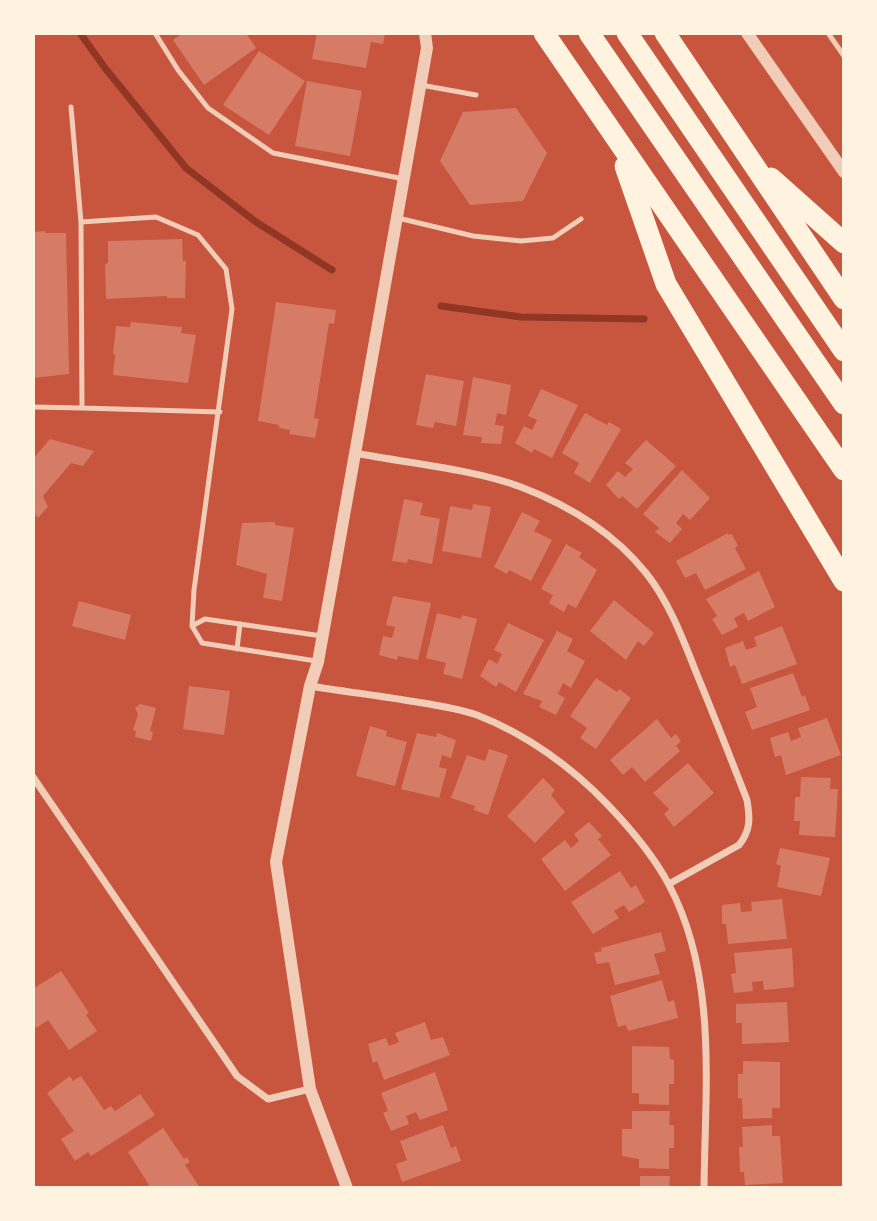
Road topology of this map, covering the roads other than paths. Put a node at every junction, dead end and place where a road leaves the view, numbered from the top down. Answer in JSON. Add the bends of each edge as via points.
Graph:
{"nodes":[{"id":1,"x":155,"y":33,"type":"edge"},
{"id":2,"x":425,"y":33,"type":"edge"},
{"id":3,"x":544,"y":33,"type":"edge"},
{"id":4,"x":589,"y":33,"type":"edge"},
{"id":5,"x":627,"y":33,"type":"edge"},
{"id":6,"x":665,"y":33,"type":"edge"},
{"id":7,"x":828,"y":33,"type":"edge"},
{"id":8,"x":750,"y":34,"type":"edge"},
{"id":9,"x":844,"y":56,"type":"edge"},
{"id":10,"x":421,"y":85,"type":"junction"},
{"id":11,"x":476,"y":95,"type":"dead end"},
{"id":12,"x":71,"y":107,"type":"dead end"},
{"id":13,"x":615,"y":138,"type":"junction"},
{"id":14,"x":750,"y":161,"type":"junction"},
{"id":15,"x":844,"y":172,"type":"edge"},
{"id":16,"x":405,"y":179,"type":"junction"},
{"id":17,"x":398,"y":218,"type":"junction"},
{"id":18,"x":581,"y":219,"type":"dead end"},
{"id":19,"x":81,"y":222,"type":"junction"},
{"id":20,"x":844,"y":243,"type":"edge"},
{"id":21,"x":844,"y":299,"type":"edge"},
{"id":22,"x":844,"y":351,"type":"edge"},
{"id":23,"x":844,"y":404,"type":"edge"},
{"id":24,"x":33,"y":407,"type":"edge"},
{"id":25,"x":82,"y":408,"type":"junction"},
{"id":26,"x":220,"y":412,"type":"junction"},
{"id":27,"x":355,"y":453,"type":"junction"},
{"id":28,"x":844,"y":470,"type":"edge"},
{"id":29,"x":844,"y":581,"type":"edge"},
{"id":30,"x":240,"y":624,"type":"junction"},
{"id":31,"x":192,"y":626,"type":"junction"},
{"id":32,"x":322,"y":636,"type":"junction"},
{"id":33,"x":237,"y":649,"type":"junction"},
{"id":34,"x":318,"y":662,"type":"junction"},
{"id":35,"x":310,"y":686,"type":"junction"},
{"id":36,"x":33,"y":776,"type":"edge"},
{"id":37,"x":669,"y":884,"type":"junction"},
{"id":38,"x":310,"y":1089,"type":"junction"},
{"id":39,"x":347,"y":1188,"type":"edge"},
{"id":40,"x":704,"y":1188,"type":"edge"}],
"edges":[{"from":1,"to":16,"type":"lane","via":[[208,108],[273,153]]},
{"from":2,"to":10,"type":"street"},
{"from":3,"to":13,"type":"highway"},
{"from":4,"to":23,"type":"highway"},
{"from":5,"to":22,"type":"highway"},
{"from":6,"to":14,"type":"highway"},
{"from":7,"to":9,"type":"lane"},
{"from":8,"to":15,"type":"street"},
{"from":10,"to":11,"type":"lane"},
{"from":10,"to":16,"type":"street"},
{"from":12,"to":19,"type":"lane"},
{"from":13,"to":28,"type":"highway"},
{"from":13,"to":29,"type":"highway","via":[[666,284]]},
{"from":14,"to":20,"type":"highway"},
{"from":14,"to":21,"type":"highway"},
{"from":16,"to":17,"type":"street"},
{"from":17,"to":18,"type":"lane","via":[[473,236],[521,241],[553,238]]},
{"from":17,"to":27,"type":"street"},
{"from":19,"to":25,"type":"lane"},
{"from":19,"to":26,"type":"lane","via":[[156,217],[198,235],[226,269],[232,309]]},
{"from":24,"to":25,"type":"lane"},
{"from":25,"to":26,"type":"lane"},
{"from":26,"to":31,"type":"lane"},
{"from":27,"to":32,"type":"street"},
{"from":27,"to":37,"type":"street","via":[[519,487],[590,522],[646,573],[684,642],[747,800],[750,823],[739,845]]},
{"from":30,"to":31,"type":"lane","via":[[205,618]]},
{"from":30,"to":32,"type":"lane"},
{"from":30,"to":33,"type":"lane"},
{"from":31,"to":33,"type":"lane","via":[[202,643]]},
{"from":32,"to":34,"type":"street"},
{"from":33,"to":34,"type":"lane"},
{"from":34,"to":35,"type":"street"},
{"from":35,"to":37,"type":"street","via":[[434,705],[475,714],[505,727],[595,792]]},
{"from":35,"to":38,"type":"street","via":[[276,862]]},
{"from":36,"to":38,"type":"street","via":[[237,1076],[268,1099]]},
{"from":37,"to":40,"type":"street","via":[[696,963],[703,1004],[707,1054]]},
{"from":38,"to":39,"type":"street"}]}
